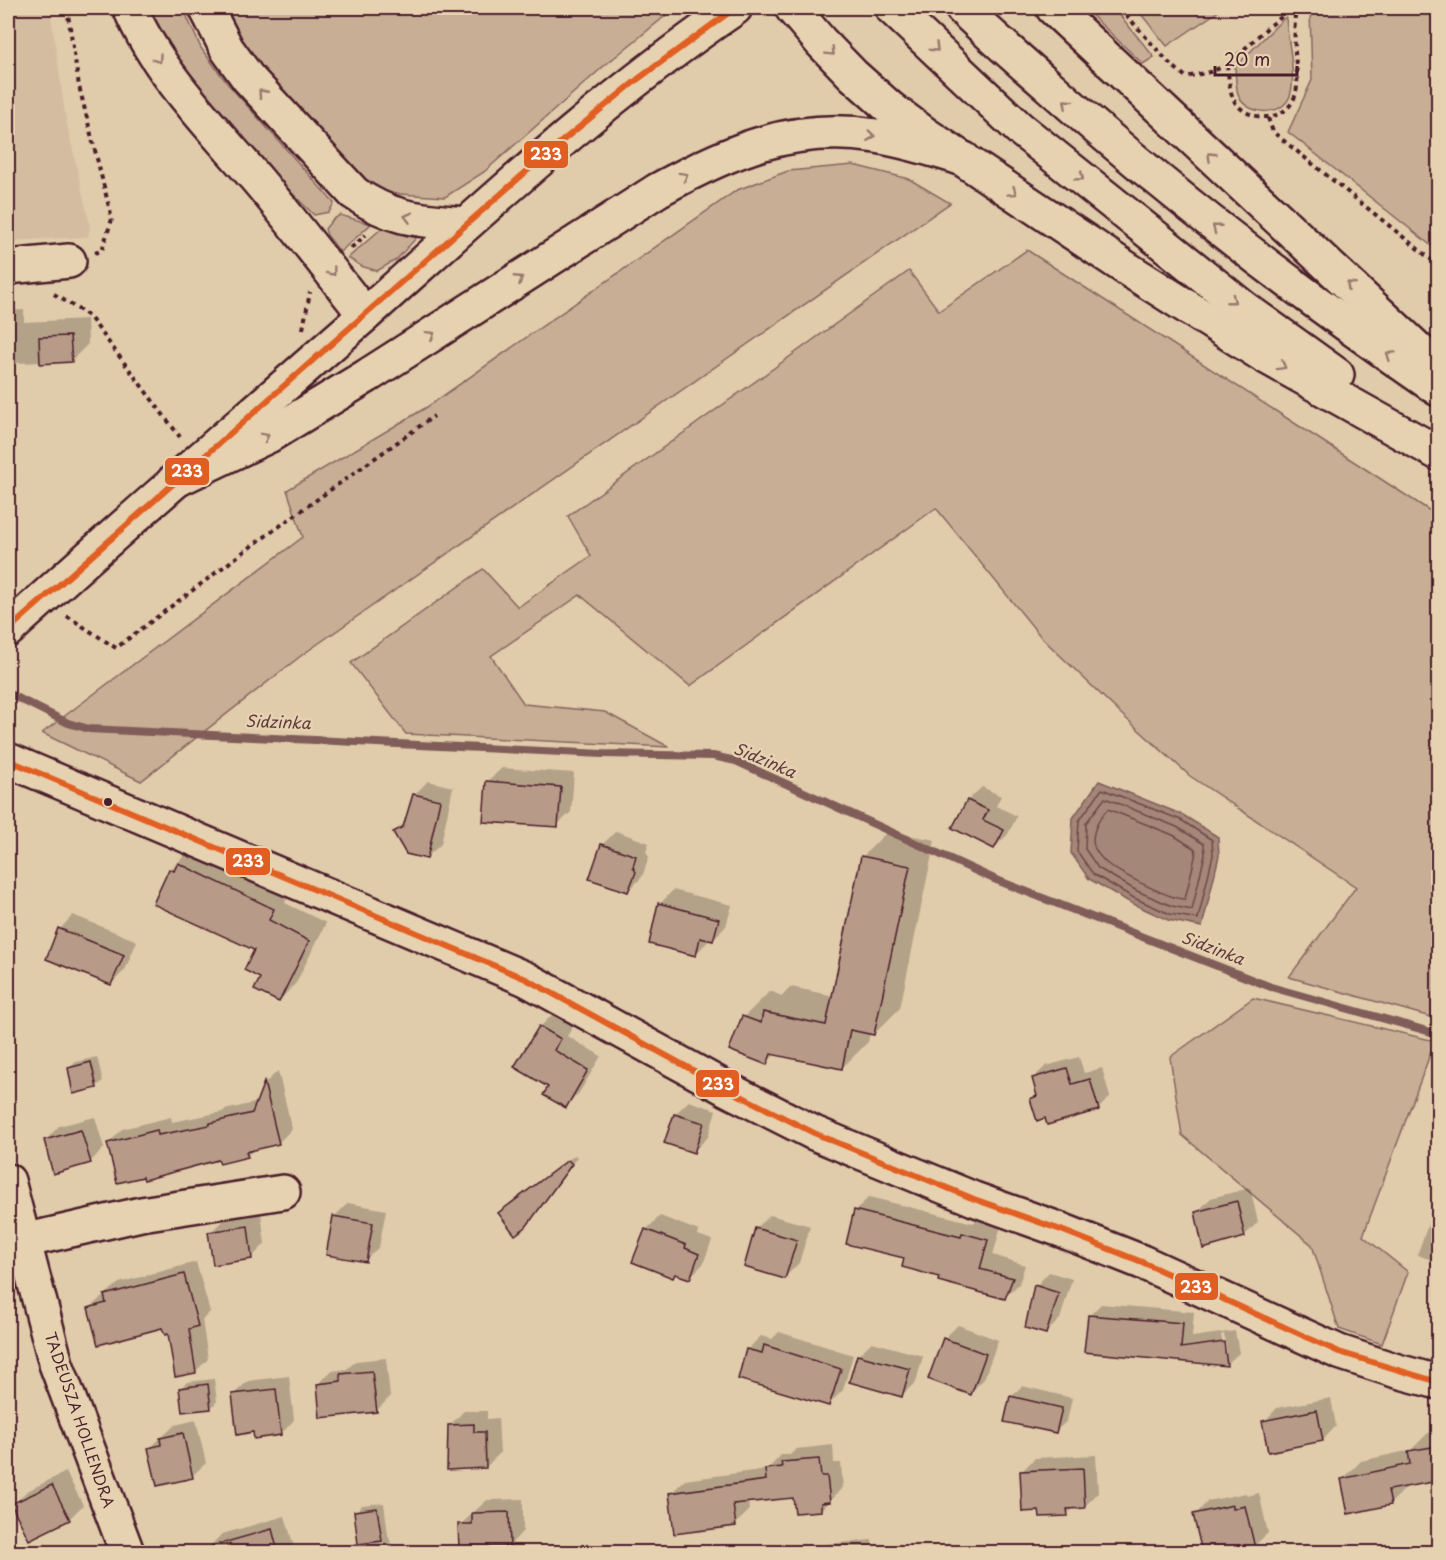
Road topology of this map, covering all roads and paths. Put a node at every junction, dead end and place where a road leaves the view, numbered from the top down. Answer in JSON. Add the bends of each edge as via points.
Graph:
{"nodes":[{"id":1,"x":67,"y":8,"type":"edge"},
{"id":2,"x":130,"y":8,"type":"edge"},
{"id":3,"x":206,"y":8,"type":"edge"},
{"id":4,"x":792,"y":8,"type":"edge"},
{"id":5,"x":892,"y":8,"type":"edge"},
{"id":6,"x":962,"y":8,"type":"edge"},
{"id":7,"x":1053,"y":8,"type":"edge"},
{"id":8,"x":1120,"y":8,"type":"edge"},
{"id":9,"x":1294,"y":8,"type":"edge"},
{"id":10,"x":726,"y":14,"type":"edge"},
{"id":11,"x":1227,"y":65,"type":"junction"},
{"id":12,"x":1268,"y":118,"type":"junction"},
{"id":13,"x":964,"y":159,"type":"junction"},
{"id":14,"x":465,"y":224,"type":"junction"},
{"id":15,"x":368,"y":234,"type":"dead end"},
{"id":16,"x":344,"y":254,"type":"dead end"},
{"id":17,"x":69,"y":261,"type":"joint"},
{"id":18,"x":1438,"y":265,"type":"edge"},
{"id":19,"x":8,"y":267,"type":"edge"},
{"id":20,"x":45,"y":290,"type":"dead end"},
{"id":21,"x":365,"y":315,"type":"junction"},
{"id":22,"x":1438,"y":368,"type":"edge"},
{"id":23,"x":1438,"y":389,"type":"edge"},
{"id":24,"x":434,"y":416,"type":"dead end"},
{"id":25,"x":1438,"y":445,"type":"edge"},
{"id":26,"x":186,"y":446,"type":"dead end"},
{"id":27,"x":1438,"y":453,"type":"edge"},
{"id":28,"x":174,"y":481,"type":"junction"},
{"id":29,"x":41,"y":599,"type":"junction"},
{"id":30,"x":8,"y":630,"type":"edge"},
{"id":31,"x":8,"y":760,"type":"edge"},
{"id":32,"x":8,"y":1181,"type":"edge"},
{"id":33,"x":283,"y":1192,"type":"dead end"},
{"id":34,"x":23,"y":1241,"type":"junction"},
{"id":35,"x":1438,"y":1382,"type":"edge"},
{"id":36,"x":127,"y":1552,"type":"edge"}],
"edges":[{"from":1,"to":17,"type":"path","via":[[79,86],[112,219],[102,250]]},
{"from":2,"to":21,"type":"main road","one_way":true,"via":[[172,79],[299,229]]},
{"from":14,"to":3,"type":"main road","one_way":true,"via":[[416,220],[374,206],[354,193],[249,78],[227,49]]},
{"from":4,"to":13,"type":"main road","one_way":true,"via":[[890,108]]},
{"from":5,"to":25,"type":"main road","one_way":true,"via":[[1019,128],[1178,257],[1254,316]]},
{"from":23,"to":6,"type":"main road","one_way":true,"via":[[1205,219],[1102,134]]},
{"from":22,"to":7,"type":"main road","one_way":true},
{"from":8,"to":11,"type":"path","via":[[1186,77]]},
{"from":9,"to":11,"type":"path"},
{"from":9,"to":12,"type":"path","via":[[1295,96],[1286,109]]},
{"from":10,"to":14,"type":"main road","via":[[667,55]]},
{"from":11,"to":12,"type":"path","via":[[1236,104],[1251,115]]},
{"from":12,"to":18,"type":"path","via":[[1273,132]]},
{"from":13,"to":27,"type":"main road","one_way":true,"via":[[1263,355]]},
{"from":28,"to":13,"type":"main road","one_way":true,"via":[[270,435],[648,196],[735,151],[766,141],[835,133],[874,135]]},
{"from":14,"to":21,"type":"main road"},
{"from":15,"to":16,"type":"path"},
{"from":17,"to":19,"type":"main road"},
{"from":20,"to":26,"type":"path","via":[[89,316]]},
{"from":21,"to":28,"type":"main road"},
{"from":24,"to":29,"type":"path","via":[[116,648]]},
{"from":28,"to":29,"type":"main road"},
{"from":29,"to":30,"type":"main road"},
{"from":31,"to":35,"type":"main road","via":[[526,979],[814,1133],[1142,1262],[1339,1352]]},
{"from":32,"to":34,"type":"main road","name":"TADEUSZA HOLLENDRA"},
{"from":33,"to":34,"type":"main road","via":[[141,1214]]},
{"from":34,"to":36,"type":"main road","name":"TADEUSZA HOLLENDRA","via":[[56,1364]]}]}
